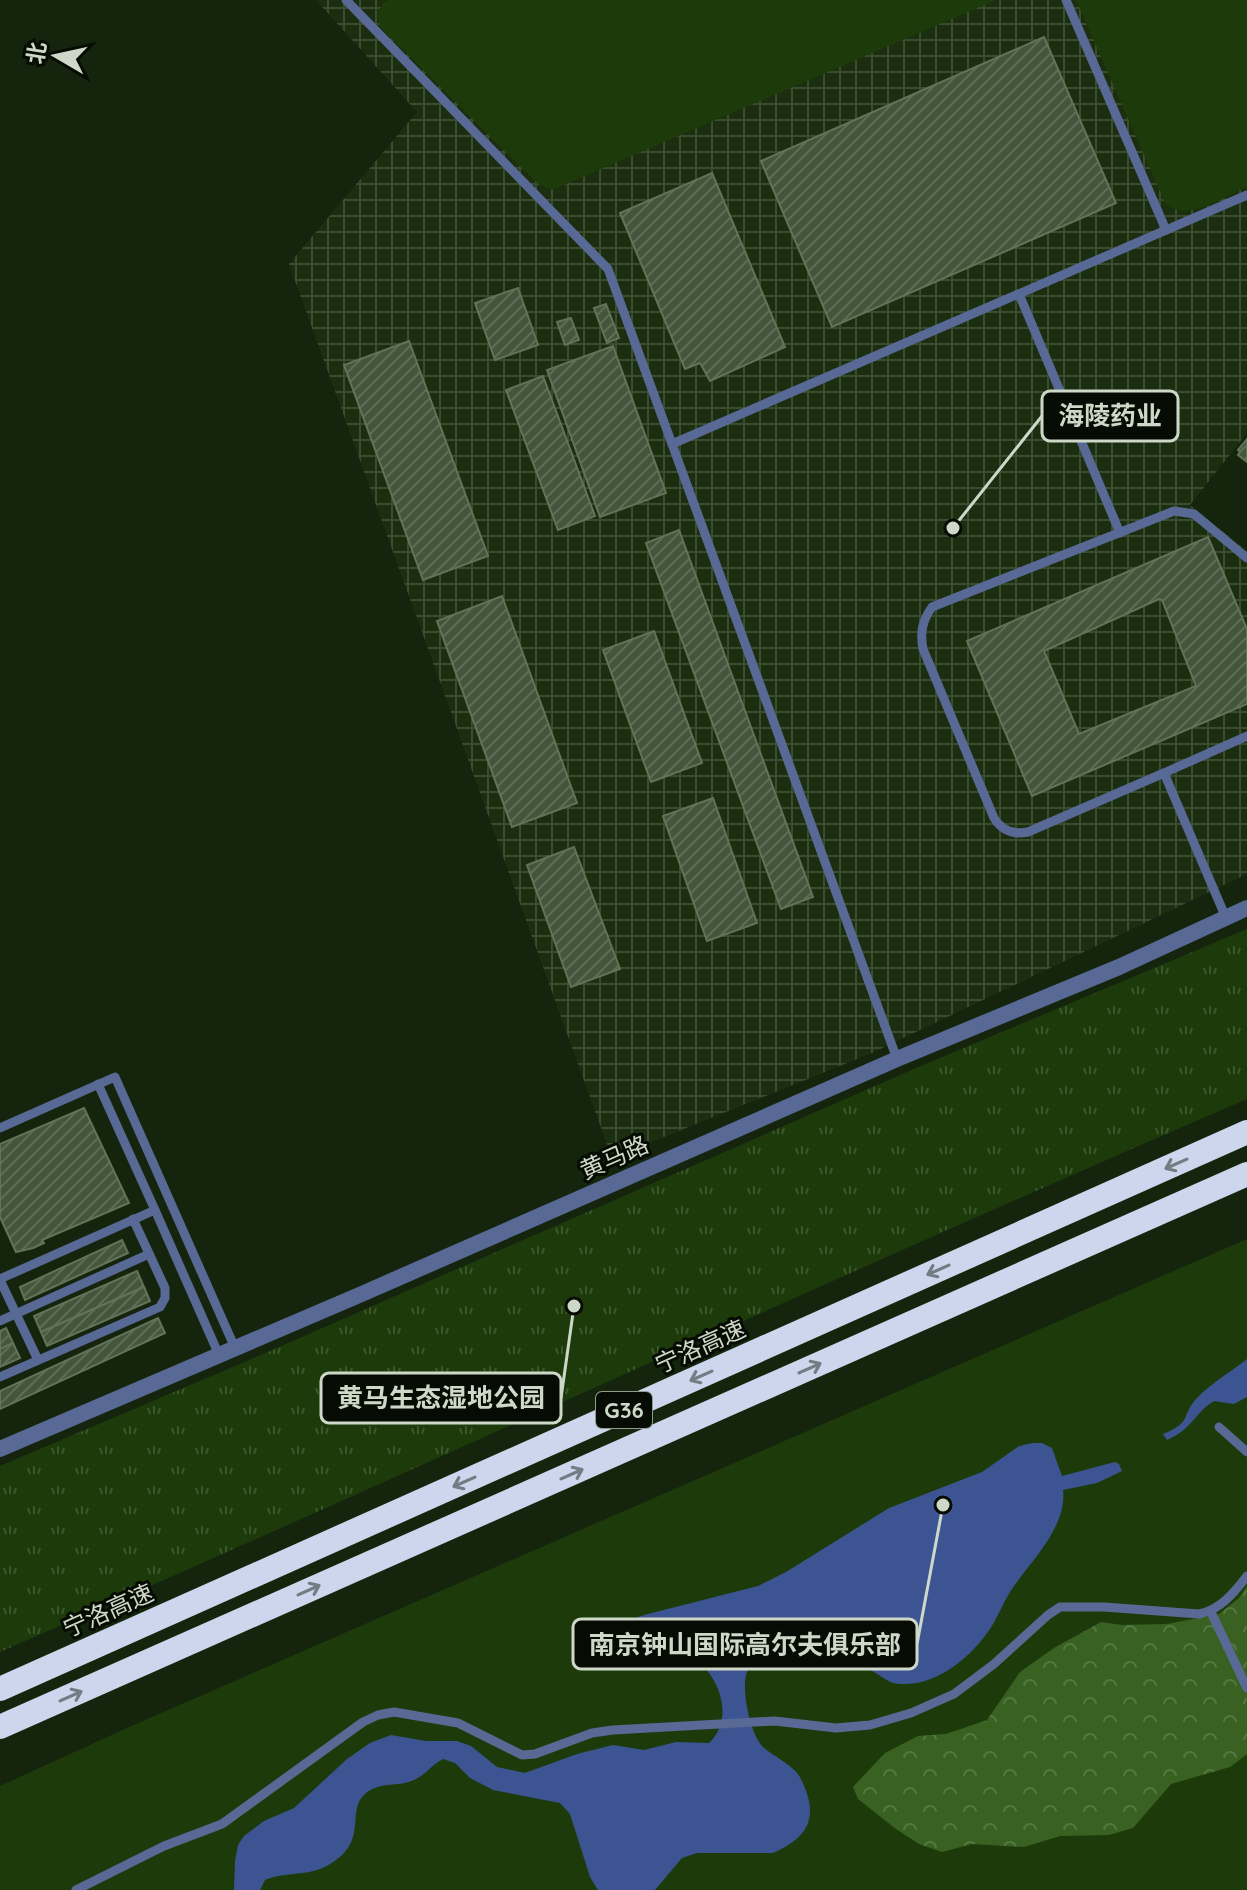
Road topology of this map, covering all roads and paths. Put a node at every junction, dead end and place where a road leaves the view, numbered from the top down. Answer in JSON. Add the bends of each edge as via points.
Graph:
{"nodes":[{"id":1,"x":1066,"y":0,"type":"edge"},
{"id":2,"x":350,"y":1,"type":"edge"},
{"id":3,"x":1247,"y":195,"type":"edge"},
{"id":4,"x":1166,"y":230,"type":"junction"},
{"id":5,"x":1019,"y":294,"type":"junction"},
{"id":6,"x":672,"y":444,"type":"junction"},
{"id":7,"x":1120,"y":533,"type":"junction"},
{"id":8,"x":1247,"y":558,"type":"edge"},
{"id":9,"x":1247,"y":736,"type":"edge"},
{"id":10,"x":1164,"y":773,"type":"junction"},
{"id":11,"x":1247,"y":908,"type":"edge"},
{"id":12,"x":1226,"y":918,"type":"junction"},
{"id":13,"x":897,"y":1059,"type":"junction"},
{"id":14,"x":98,"y":1084,"type":"junction"},
{"id":15,"x":0,"y":1128,"type":"edge"},
{"id":16,"x":1247,"y":1132,"type":"edge"},
{"id":17,"x":1247,"y":1174,"type":"edge"},
{"id":18,"x":155,"y":1210,"type":"junction"},
{"id":19,"x":133,"y":1219,"type":"junction"},
{"id":20,"x":149,"y":1254,"type":"junction"},
{"id":21,"x":0,"y":1279,"type":"edge"},
{"id":22,"x":16,"y":1314,"type":"junction"},
{"id":23,"x":0,"y":1321,"type":"edge"},
{"id":24,"x":227,"y":1351,"type":"junction"},
{"id":25,"x":38,"y":1360,"type":"junction"},
{"id":26,"x":0,"y":1377,"type":"edge"},
{"id":27,"x":1219,"y":1427,"type":"dead end"},
{"id":28,"x":0,"y":1449,"type":"edge"},
{"id":29,"x":1247,"y":1452,"type":"edge"},
{"id":30,"x":1247,"y":1576,"type":"edge"},
{"id":31,"x":1211,"y":1612,"type":"junction"},
{"id":32,"x":1247,"y":1688,"type":"edge"},
{"id":33,"x":0,"y":1689,"type":"edge"},
{"id":34,"x":0,"y":1727,"type":"edge"},
{"id":35,"x":76,"y":1890,"type":"edge"}],
"edges":[{"from":1,"to":4,"type":"lane"},
{"from":2,"to":6,"type":"lane","via":[[608,269]]},
{"from":3,"to":4,"type":"lane"},
{"from":4,"to":5,"type":"lane"},
{"from":5,"to":6,"type":"lane"},
{"from":5,"to":7,"type":"lane"},
{"from":6,"to":13,"type":"lane"},
{"from":7,"to":8,"type":"lane","via":[[1174,511],[1187,512]]},
{"from":7,"to":10,"type":"lane","via":[[932,607],[922,626],[922,642],[994,818],[1004,829],[1028,832]]},
{"from":9,"to":10,"type":"lane"},
{"from":10,"to":12,"type":"lane"},
{"from":11,"to":12,"type":"street","name":"黄马路"},
{"from":12,"to":13,"type":"street","name":"黄马路"},
{"from":13,"to":24,"type":"street","name":"黄马路"},
{"from":14,"to":15,"type":"lane"},
{"from":14,"to":18,"type":"lane"},
{"from":14,"to":24,"type":"lane","via":[[115,1077]]},
{"from":16,"to":33,"type":"highway","name":"宁洛高速","number":"G36","one_way":true},
{"from":34,"to":17,"type":"highway","number":"G36","one_way":true},
{"from":18,"to":19,"type":"lane"},
{"from":18,"to":24,"type":"lane"},
{"from":19,"to":20,"type":"lane"},
{"from":19,"to":21,"type":"lane"},
{"from":20,"to":22,"type":"lane"},
{"from":20,"to":25,"type":"lane","via":[[166,1293],[160,1307]]},
{"from":21,"to":22,"type":"lane"},
{"from":22,"to":23,"type":"lane"},
{"from":22,"to":25,"type":"lane"},
{"from":24,"to":28,"type":"street","name":"黄马路"},
{"from":25,"to":26,"type":"lane"},
{"from":27,"to":29,"type":"lane"},
{"from":30,"to":31,"type":"lane"},
{"from":31,"to":32,"type":"lane"},
{"from":31,"to":35,"type":"lane","via":[[1060,1607],[954,1694],[870,1725],[836,1728],[775,1721],[613,1730],[522,1755],[458,1723],[410,1713],[378,1715],[222,1824]]}]}
